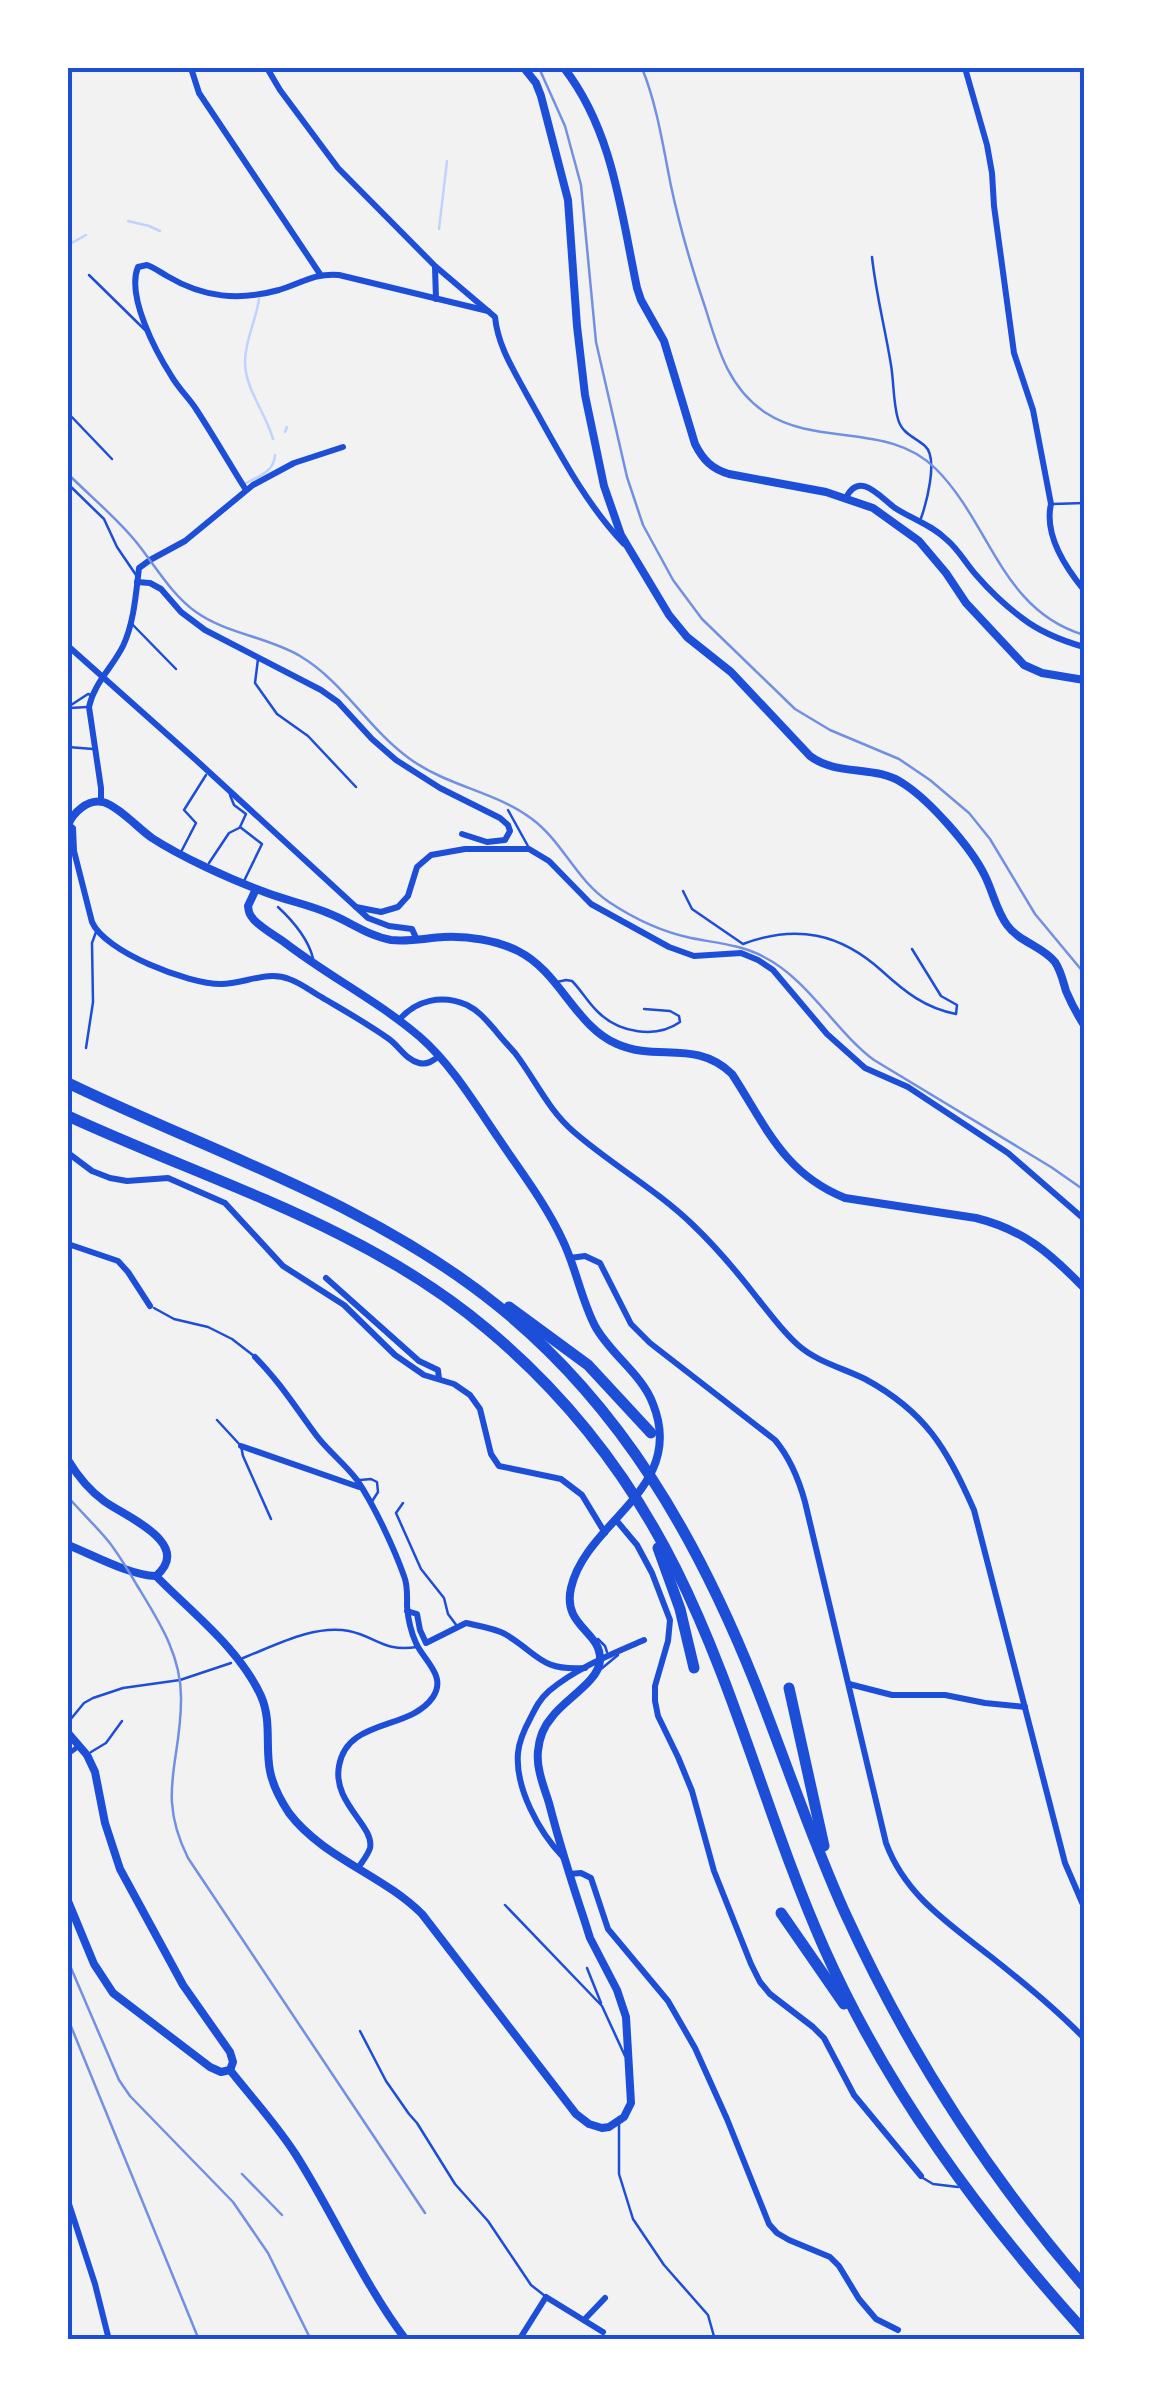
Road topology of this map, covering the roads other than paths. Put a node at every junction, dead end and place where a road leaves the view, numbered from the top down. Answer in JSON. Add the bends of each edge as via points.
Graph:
{"nodes":[{"id":1,"x":191,"y":68,"type":"edge"},
{"id":2,"x":267,"y":68,"type":"edge"},
{"id":3,"x":524,"y":68,"type":"edge"},
{"id":4,"x":564,"y":68,"type":"edge"},
{"id":5,"x":966,"y":68,"type":"edge"},
{"id":6,"x":872,"y":256,"type":"dead end"},
{"id":7,"x":435,"y":266,"type":"junction"},
{"id":8,"x":89,"y":274,"type":"dead end"},
{"id":9,"x":320,"y":274,"type":"junction"},
{"id":10,"x":436,"y":299,"type":"junction"},
{"id":11,"x":488,"y":311,"type":"junction"},
{"id":12,"x":152,"y":337,"type":"junction"},
{"id":13,"x":68,"y":413,"type":"edge"},
{"id":14,"x":343,"y":447,"type":"dead end"},
{"id":15,"x":112,"y":459,"type":"dead end"},
{"id":16,"x":68,"y":484,"type":"edge"},
{"id":17,"x":246,"y":490,"type":"junction"},
{"id":18,"x":846,"y":498,"type":"junction"},
{"id":19,"x":1084,"y":503,"type":"edge"},
{"id":20,"x":1051,"y":504,"type":"junction"},
{"id":21,"x":920,"y":521,"type":"junction"},
{"id":22,"x":627,"y":548,"type":"junction"},
{"id":23,"x":138,"y":582,"type":"junction"},
{"id":24,"x":1084,"y":590,"type":"edge"},
{"id":25,"x":130,"y":623,"type":"junction"},
{"id":26,"x":68,"y":646,"type":"edge"},
{"id":27,"x":1084,"y":647,"type":"edge"},
{"id":28,"x":258,"y":658,"type":"junction"},
{"id":29,"x":176,"y":669,"type":"dead end"},
{"id":30,"x":102,"y":676,"type":"junction"},
{"id":31,"x":1084,"y":680,"type":"edge"},
{"id":32,"x":92,"y":694,"type":"junction"},
{"id":33,"x":89,"y":707,"type":"junction"},
{"id":34,"x":68,"y":708,"type":"edge"},
{"id":35,"x":68,"y":748,"type":"edge"},
{"id":36,"x":94,"y":749,"type":"junction"},
{"id":37,"x":208,"y":771,"type":"junction"},
{"id":38,"x":356,"y":787,"type":"dead end"},
{"id":39,"x":230,"y":796,"type":"dead end"},
{"id":40,"x":100,"y":802,"type":"junction"},
{"id":41,"x":508,"y":810,"type":"dead end"},
{"id":42,"x":68,"y":825,"type":"edge"},
{"id":43,"x":240,"y":828,"type":"junction"},
{"id":44,"x":462,"y":834,"type":"dead end"},
{"id":45,"x":510,"y":836,"type":"junction"},
{"id":46,"x":529,"y":849,"type":"junction"},
{"id":47,"x":181,"y":854,"type":"junction"},
{"id":48,"x":208,"y":866,"type":"junction"},
{"id":49,"x":243,"y":882,"type":"junction"},
{"id":50,"x":256,"y":889,"type":"junction"},
{"id":51,"x":683,"y":891,"type":"dead end"},
{"id":52,"x":278,"y":907,"type":"dead end"},
{"id":53,"x":356,"y":907,"type":"junction"},
{"id":54,"x":96,"y":931,"type":"junction"},
{"id":55,"x":417,"y":940,"type":"junction"},
{"id":56,"x":744,"y":944,"type":"junction"},
{"id":57,"x":912,"y":949,"type":"dead end"},
{"id":58,"x":741,"y":953,"type":"junction"},
{"id":59,"x":315,"y":964,"type":"junction"},
{"id":60,"x":556,"y":982,"type":"junction"},
{"id":61,"x":644,"y":1008,"type":"dead end"},
{"id":62,"x":398,"y":1020,"type":"junction"},
{"id":63,"x":1084,"y":1024,"type":"edge"},
{"id":64,"x":86,"y":1048,"type":"dead end"},
{"id":65,"x":440,"y":1056,"type":"junction"},
{"id":66,"x":68,"y":1083,"type":"edge"},
{"id":67,"x":68,"y":1116,"type":"edge"},
{"id":68,"x":68,"y":1153,"type":"edge"},
{"id":69,"x":1084,"y":1219,"type":"edge"},
{"id":70,"x":68,"y":1244,"type":"edge"},
{"id":71,"x":570,"y":1258,"type":"junction"},
{"id":72,"x":326,"y":1278,"type":"dead end"},
{"id":73,"x":470,"y":1284,"type":"junction"},
{"id":74,"x":1084,"y":1288,"type":"edge"},
{"id":75,"x":150,"y":1306,"type":"joint"},
{"id":76,"x":255,"y":1357,"type":"joint"},
{"id":77,"x":440,"y":1379,"type":"junction"},
{"id":78,"x":216,"y":1420,"type":"dead end"},
{"id":79,"x":650,"y":1433,"type":"dead end"},
{"id":80,"x":242,"y":1446,"type":"junction"},
{"id":81,"x":68,"y":1460,"type":"edge"},
{"id":82,"x":359,"y":1484,"type":"junction"},
{"id":83,"x":403,"y":1503,"type":"dead end"},
{"id":84,"x":370,"y":1504,"type":"junction"},
{"id":85,"x":639,"y":1509,"type":"junction"},
{"id":86,"x":271,"y":1519,"type":"dead end"},
{"id":87,"x":616,"y":1520,"type":"junction"},
{"id":88,"x":605,"y":1533,"type":"junction"},
{"id":89,"x":68,"y":1545,"type":"edge"},
{"id":90,"x":156,"y":1576,"type":"junction"},
{"id":91,"x":407,"y":1612,"type":"junction"},
{"id":92,"x":458,"y":1626,"type":"junction"},
{"id":93,"x":594,"y":1640,"type":"junction"},
{"id":94,"x":644,"y":1640,"type":"dead end"},
{"id":95,"x":417,"y":1647,"type":"junction"},
{"id":96,"x":622,"y":1650,"type":"junction"},
{"id":97,"x":608,"y":1656,"type":"junction"},
{"id":98,"x":242,"y":1659,"type":"dead end"},
{"id":99,"x":231,"y":1663,"type":"dead end"},
{"id":100,"x":586,"y":1668,"type":"junction"},
{"id":101,"x":694,"y":1668,"type":"dead end"},
{"id":102,"x":598,"y":1672,"type":"junction"},
{"id":103,"x":849,"y":1684,"type":"junction"},
{"id":104,"x":789,"y":1688,"type":"dead end"},
{"id":105,"x":1025,"y":1707,"type":"junction"},
{"id":106,"x":68,"y":1717,"type":"edge"},
{"id":107,"x":122,"y":1721,"type":"dead end"},
{"id":108,"x":68,"y":1733,"type":"edge"},
{"id":109,"x":79,"y":1746,"type":"junction"},
{"id":110,"x":91,"y":1752,"type":"dead end"},
{"id":111,"x":68,"y":1754,"type":"edge"},
{"id":112,"x":564,"y":1858,"type":"junction"},
{"id":113,"x":358,"y":1868,"type":"junction"},
{"id":114,"x":569,"y":1874,"type":"junction"},
{"id":115,"x":831,"y":1879,"type":"junction"},
{"id":116,"x":68,"y":1904,"type":"edge"},
{"id":117,"x":505,"y":1904,"type":"dead end"},
{"id":118,"x":1084,"y":1907,"type":"edge"},
{"id":119,"x":781,"y":1913,"type":"dead end"},
{"id":120,"x":587,"y":1968,"type":"dead end"},
{"id":121,"x":602,"y":2006,"type":"junction"},
{"id":122,"x":360,"y":2031,"type":"dead end"},
{"id":123,"x":1084,"y":2038,"type":"edge"},
{"id":124,"x":880,"y":2058,"type":"junction"},
{"id":125,"x":628,"y":2062,"type":"junction"},
{"id":126,"x":230,"y":2070,"type":"junction"},
{"id":127,"x":619,"y":2121,"type":"junction"},
{"id":128,"x":920,"y":2176,"type":"joint"},
{"id":129,"x":967,"y":2190,"type":"junction"},
{"id":130,"x":68,"y":2202,"type":"edge"},
{"id":131,"x":1084,"y":2286,"type":"edge"},
{"id":132,"x":546,"y":2297,"type":"junction"},
{"id":133,"x":605,"y":2298,"type":"dead end"},
{"id":134,"x":584,"y":2320,"type":"junction"},
{"id":135,"x":898,"y":2330,"type":"dead end"},
{"id":136,"x":1084,"y":2330,"type":"edge"},
{"id":137,"x":603,"y":2332,"type":"dead end"},
{"id":138,"x":109,"y":2340,"type":"edge"},
{"id":139,"x":406,"y":2340,"type":"edge"},
{"id":140,"x":520,"y":2340,"type":"edge"},
{"id":141,"x":715,"y":2340,"type":"edge"}],
"edges":[{"from":1,"to":9,"type":"street","via":[[199,94]]},
{"from":2,"to":7,"type":"street","via":[[338,168]]},
{"from":3,"to":22,"type":"street","via":[[542,96],[568,200],[585,395],[604,486]]},
{"from":4,"to":18,"type":"street","via":[[598,124],[637,288],[664,341],[704,459],[729,474]]},
{"from":5,"to":20,"type":"street","via":[[992,173],[1014,353]]},
{"from":6,"to":21,"type":"lane","via":[[898,422],[931,455]]},
{"from":7,"to":10,"type":"street"},
{"from":7,"to":11,"type":"street"},
{"from":8,"to":12,"type":"lane"},
{"from":9,"to":10,"type":"street"},
{"from":9,"to":12,"type":"street","via":[[234,298],[199,291],[147,264],[138,267],[134,285]]},
{"from":10,"to":11,"type":"street"},
{"from":11,"to":22,"type":"street","via":[[507,360],[566,466]]},
{"from":12,"to":17,"type":"street"},
{"from":13,"to":15,"type":"lane"},
{"from":14,"to":17,"type":"street","via":[[294,463]]},
{"from":16,"to":23,"type":"lane","via":[[104,520]]},
{"from":17,"to":23,"type":"street","via":[[186,541],[145,563]]},
{"from":18,"to":21,"type":"street","via":[[850,489],[864,486]]},
{"from":18,"to":31,"type":"street","via":[[873,508],[919,541],[1024,665]]},
{"from":19,"to":20,"type":"lane"},
{"from":20,"to":24,"type":"street","via":[[1056,544]]},
{"from":21,"to":27,"type":"street","via":[[949,541],[1022,618]]},
{"from":22,"to":63,"type":"street","via":[[687,637],[731,672],[810,756],[828,766],[890,775],[937,815],[974,856],[1004,922],[1056,964]]},
{"from":23,"to":25,"type":"street"},
{"from":23,"to":28,"type":"street","via":[[156,586],[196,624]]},
{"from":25,"to":29,"type":"lane"},
{"from":25,"to":30,"type":"street"},
{"from":26,"to":30,"type":"street"},
{"from":28,"to":38,"type":"lane","via":[[255,683],[277,714]]},
{"from":28,"to":45,"type":"street","via":[[328,694],[396,760],[504,821]]},
{"from":30,"to":32,"type":"street"},
{"from":30,"to":37,"type":"street"},
{"from":32,"to":33,"type":"street"},
{"from":32,"to":34,"type":"lane"},
{"from":33,"to":34,"type":"lane"},
{"from":33,"to":36,"type":"street"},
{"from":35,"to":36,"type":"lane"},
{"from":36,"to":40,"type":"street"},
{"from":37,"to":47,"type":"lane","via":[[184,810],[196,823]]},
{"from":37,"to":53,"type":"street"},
{"from":39,"to":43,"type":"lane","via":[[246,814]]},
{"from":40,"to":42,"type":"street","via":[[77,811]]},
{"from":40,"to":47,"type":"street"},
{"from":41,"to":46,"type":"lane"},
{"from":42,"to":54,"type":"street"},
{"from":43,"to":48,"type":"lane","via":[[229,832]]},
{"from":43,"to":49,"type":"lane","via":[[262,844]]},
{"from":44,"to":45,"type":"street","via":[[487,842]]},
{"from":45,"to":46,"type":"street"},
{"from":46,"to":53,"type":"street","via":[[431,855],[420,862],[398,907]]},
{"from":46,"to":58,"type":"street","via":[[598,908],[669,948],[690,956]]},
{"from":47,"to":48,"type":"street"},
{"from":48,"to":49,"type":"street"},
{"from":49,"to":50,"type":"street"},
{"from":50,"to":55,"type":"street","via":[[379,937]]},
{"from":50,"to":59,"type":"street","via":[[250,916]]},
{"from":51,"to":56,"type":"lane","via":[[692,909]]},
{"from":52,"to":59,"type":"lane"},
{"from":53,"to":55,"type":"street","via":[[377,923],[412,929]]},
{"from":54,"to":64,"type":"lane"},
{"from":54,"to":65,"type":"street","via":[[150,964],[195,980],[290,979],[387,1038],[410,1060],[428,1064]]},
{"from":55,"to":60,"type":"street","via":[[498,943]]},
{"from":56,"to":57,"type":"lane","via":[[801,932],[826,936],[923,1004],[956,1014],[956,1005],[941,996]]},
{"from":56,"to":58,"type":"street"},
{"from":58,"to":69,"type":"street","via":[[772,970],[865,1068],[1008,1153]]},
{"from":59,"to":62,"type":"street"},
{"from":60,"to":61,"type":"lane","via":[[572,981],[600,1015],[624,1028],[654,1031],[680,1022],[670,1011]]},
{"from":60,"to":74,"type":"street","via":[[606,1039],[634,1051],[694,1053],[721,1063],[786,1157],[828,1191],[998,1224],[1052,1256]]},
{"from":62,"to":65,"type":"street"},
{"from":62,"to":105,"type":"street","via":[[416,1005],[447,999],[484,1017],[558,1117],[692,1224],[796,1344],[916,1414],[938,1440],[974,1510]]},
{"from":65,"to":71,"type":"street","via":[[540,1198]]},
{"from":66,"to":73,"type":"highway","via":[[346,1209]]},
{"from":67,"to":85,"type":"highway","via":[[291,1210],[404,1269],[484,1326],[560,1399]]},
{"from":68,"to":77,"type":"street","via":[[110,1178],[168,1178],[225,1203],[283,1266],[344,1305],[395,1355]]},
{"from":70,"to":75,"type":"street","via":[[118,1261]]},
{"from":71,"to":85,"type":"street","via":[[596,1328],[654,1405],[658,1458]]},
{"from":71,"to":103,"type":"street","via":[[598,1260],[640,1334],[784,1451],[800,1483]]},
{"from":72,"to":77,"type":"street","via":[[419,1361],[438,1370]]},
{"from":73,"to":79,"type":"highway","via":[[572,1352]]},
{"from":73,"to":115,"type":"highway","via":[[572,1374],[658,1486],[728,1620]]},
{"from":75,"to":76,"type":"lane","via":[[208,1327]]},
{"from":76,"to":82,"type":"street"},
{"from":77,"to":88,"type":"street","via":[[470,1395],[499,1466],[562,1479],[582,1495]]},
{"from":78,"to":80,"type":"lane"},
{"from":80,"to":82,"type":"street"},
{"from":80,"to":86,"type":"lane"},
{"from":81,"to":90,"type":"street","via":[[91,1490],[162,1541],[166,1564]]},
{"from":82,"to":84,"type":"street"},
{"from":82,"to":84,"type":"lane","via":[[367,1478],[377,1482]]},
{"from":83,"to":92,"type":"lane","via":[[396,1513],[421,1569]]},
{"from":84,"to":91,"type":"street","via":[[407,1583]]},
{"from":85,"to":87,"type":"street"},
{"from":85,"to":101,"type":"highway","via":[[680,1610]]},
{"from":85,"to":124,"type":"highway","via":[[675,1567],[708,1641],[795,1879]]},
{"from":87,"to":88,"type":"street"},
{"from":87,"to":128,"type":"street","via":[[637,1546],[670,1620],[655,1686],[658,1716],[692,1791],[714,1871],[751,1964],[770,1994],[824,2038],[854,2095]]},
{"from":88,"to":93,"type":"street","via":[[570,1591],[576,1620]]},
{"from":89,"to":90,"type":"street"},
{"from":90,"to":113,"type":"street","via":[[250,1676],[267,1718],[270,1772],[291,1815]]},
{"from":91,"to":92,"type":"street","via":[[416,1614],[426,1643]]},
{"from":91,"to":95,"type":"street"},
{"from":92,"to":100,"type":"street","via":[[502,1632],[561,1669]]},
{"from":93,"to":97,"type":"lane"},
{"from":93,"to":102,"type":"street"},
{"from":94,"to":96,"type":"street"},
{"from":95,"to":98,"type":"lane","via":[[398,1649],[330,1630]]},
{"from":95,"to":113,"type":"street","via":[[436,1674],[432,1699],[362,1733],[339,1763],[343,1798],[370,1841]]},
{"from":96,"to":97,"type":"street"},
{"from":96,"to":102,"type":"lane"},
{"from":97,"to":100,"type":"street"},
{"from":99,"to":106,"type":"lane","via":[[180,1680],[123,1688],[93,1698]]},
{"from":100,"to":112,"type":"street","via":[[538,1702],[518,1752],[528,1801]]},
{"from":102,"to":112,"type":"street","via":[[549,1720],[538,1749]]},
{"from":103,"to":105,"type":"street","via":[[892,1695]]},
{"from":103,"to":123,"type":"street","via":[[886,1843],[906,1883]]},
{"from":104,"to":115,"type":"highway"},
{"from":105,"to":118,"type":"street","via":[[1065,1863]]},
{"from":107,"to":110,"type":"lane"},
{"from":108,"to":109,"type":"street"},
{"from":109,"to":111,"type":"street"},
{"from":109,"to":126,"type":"street","via":[[95,1772],[120,1870],[183,1986],[230,2052]]},
{"from":112,"to":114,"type":"street"},
{"from":113,"to":127,"type":"street","via":[[432,1925],[576,2114],[602,2128]]},
{"from":114,"to":125,"type":"street","via":[[590,1938],[618,1990]]},
{"from":114,"to":135,"type":"street","via":[[591,1878],[608,1929],[682,2023],[773,2229],[830,2257],[876,2319]]},
{"from":115,"to":131,"type":"highway","via":[[914,2050],[971,2141]]},
{"from":116,"to":126,"type":"street","via":[[114,1993],[210,2068]]},
{"from":117,"to":121,"type":"lane"},
{"from":119,"to":124,"type":"highway"},
{"from":120,"to":121,"type":"lane"},
{"from":121,"to":125,"type":"lane"},
{"from":122,"to":132,"type":"lane","via":[[455,2184]]},
{"from":124,"to":129,"type":"highway"},
{"from":125,"to":127,"type":"street","via":[[631,2103]]},
{"from":126,"to":139,"type":"street","via":[[296,2155]]},
{"from":127,"to":141,"type":"lane","via":[[619,2174],[632,2219],[708,2315]]},
{"from":128,"to":129,"type":"lane"},
{"from":129,"to":136,"type":"highway"},
{"from":130,"to":138,"type":"street"},
{"from":132,"to":134,"type":"street"},
{"from":132,"to":140,"type":"street"},
{"from":133,"to":134,"type":"street"},
{"from":134,"to":137,"type":"street"}]}
